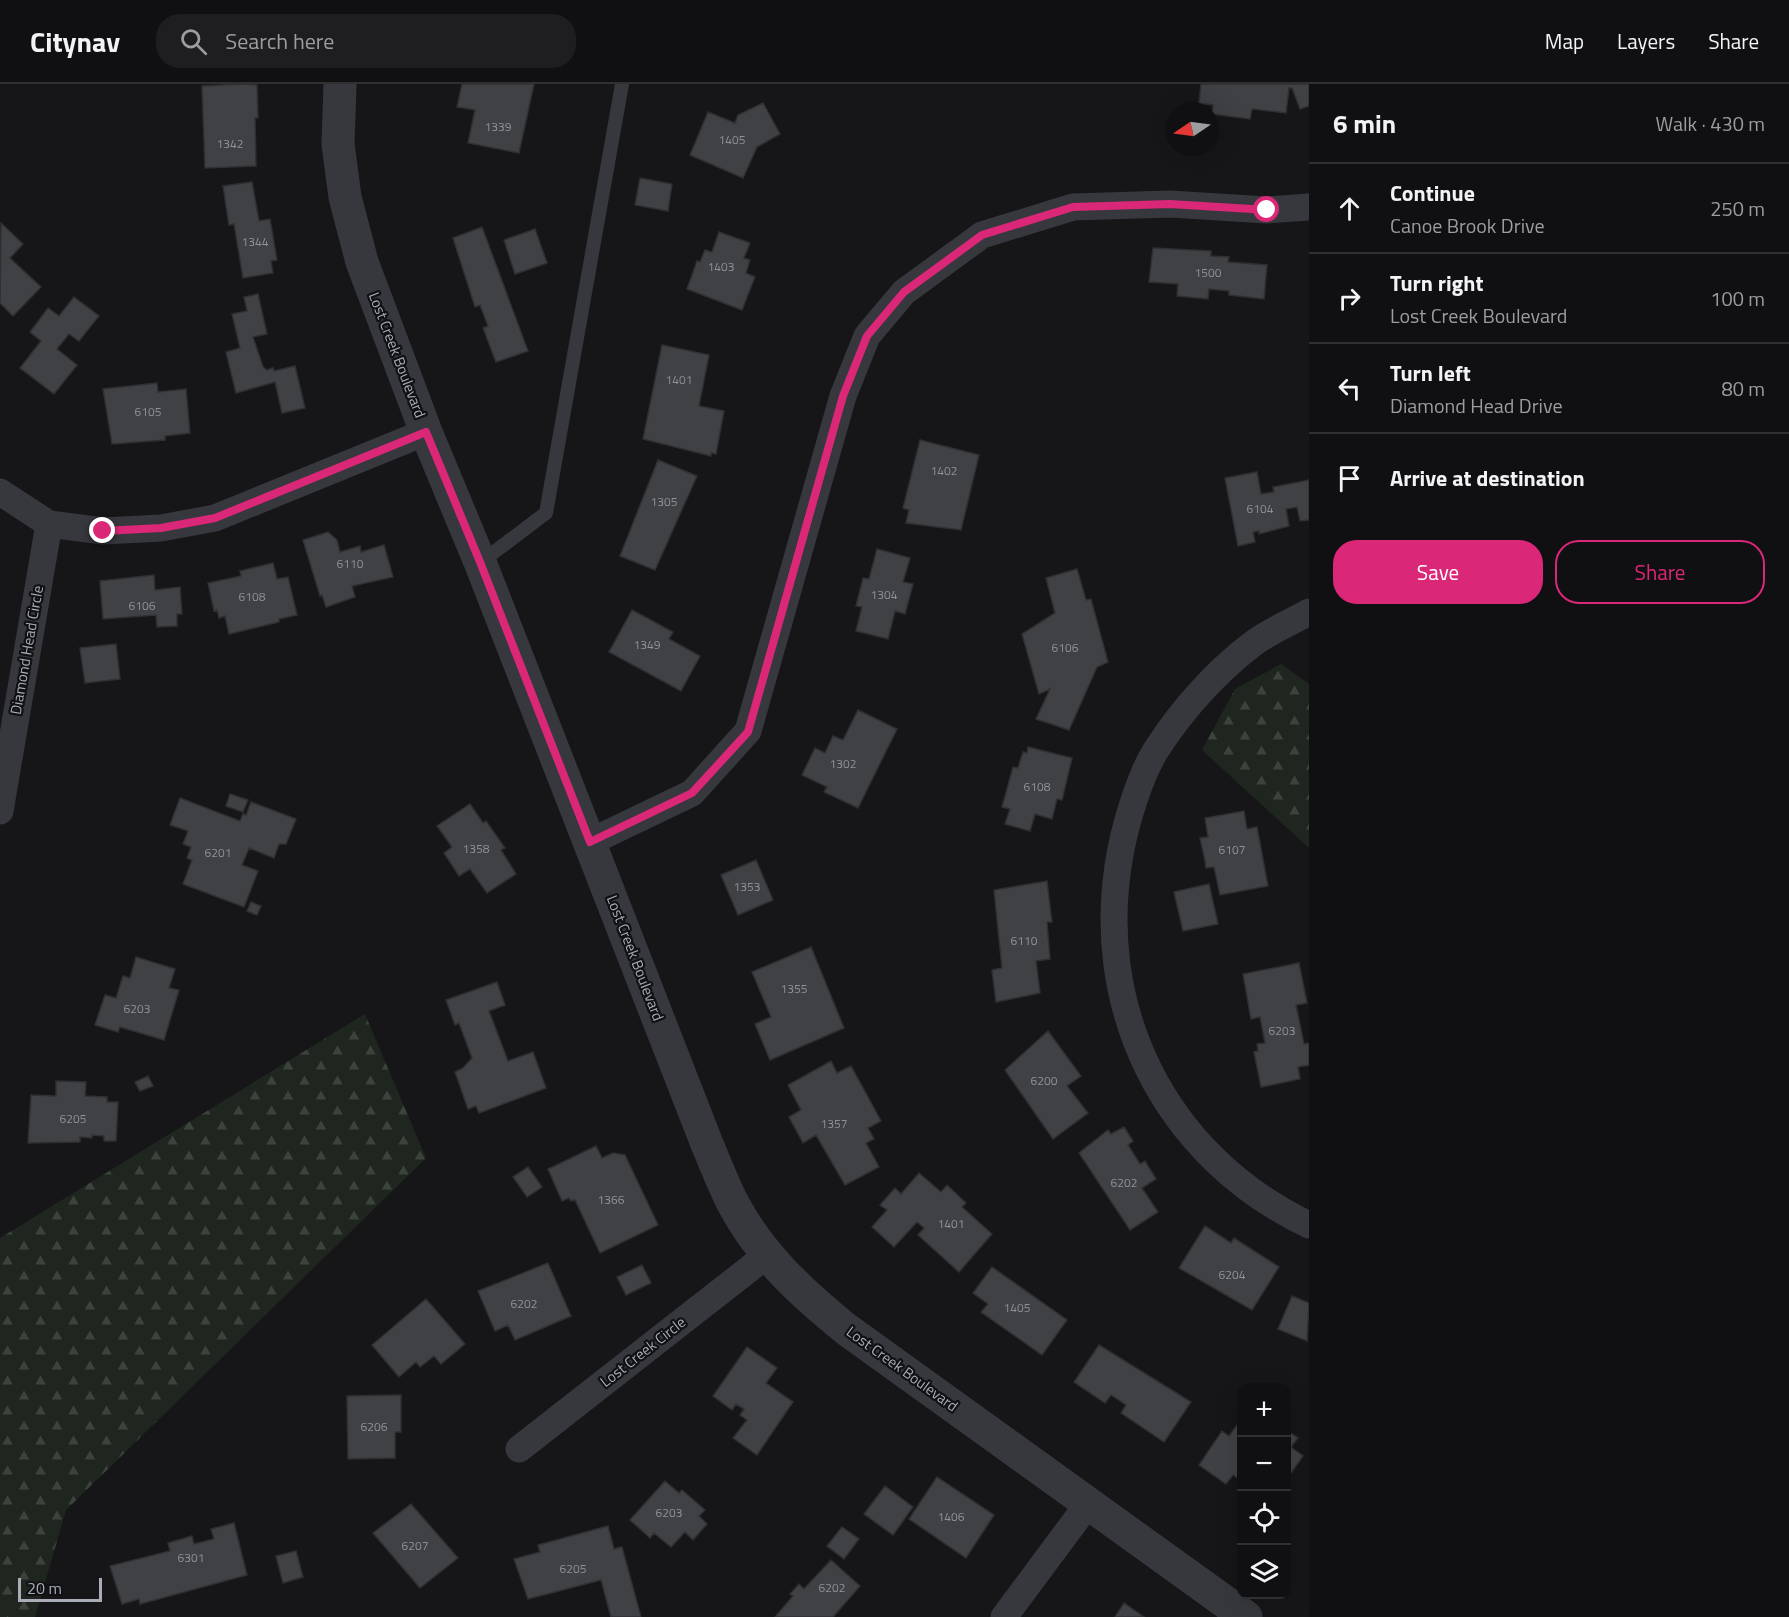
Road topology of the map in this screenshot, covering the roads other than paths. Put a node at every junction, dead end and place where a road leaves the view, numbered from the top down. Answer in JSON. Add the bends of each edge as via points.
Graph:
{"nodes":[{"id":1,"x":340,"y":84,"type":"edge"},
{"id":2,"x":622,"y":84,"type":"edge"},
{"id":3,"x":1309,"y":207,"type":"edge"},
{"id":4,"x":426,"y":432,"type":"junction"},
{"id":5,"x":0,"y":492,"type":"edge"},
{"id":6,"x":49,"y":524,"type":"junction"},
{"id":7,"x":480,"y":562,"type":"junction"},
{"id":8,"x":1309,"y":612,"type":"edge"},
{"id":9,"x":0,"y":811,"type":"edge"},
{"id":10,"x":590,"y":842,"type":"junction"},
{"id":11,"x":1309,"y":1225,"type":"edge"},
{"id":12,"x":767,"y":1255,"type":"junction"},
{"id":13,"x":519,"y":1449,"type":"dead end"},
{"id":14,"x":1088,"y":1504,"type":"junction"},
{"id":15,"x":1004,"y":1617,"type":"edge"},
{"id":16,"x":1246,"y":1617,"type":"edge"}],
"edges":[{"from":1,"to":4,"type":"street","name":"Lost Creek Boulevard","via":[[338,144],[345,197],[362,262]]},
{"from":2,"to":7,"type":"lane","via":[[546,513]]},
{"from":3,"to":10,"type":"street","via":[[1073,207],[982,235],[904,292],[867,336],[843,396],[748,732],[692,793]]},
{"from":4,"to":6,"type":"street","via":[[215,518],[161,528],[103,531]]},
{"from":4,"to":7,"type":"street","name":"Lost Creek Boulevard"},
{"from":5,"to":6,"type":"street"},
{"from":6,"to":9,"type":"street","name":"Diamond Head Circle"},
{"from":7,"to":10,"type":"street","name":"Lost Creek Boulevard"},
{"from":8,"to":11,"type":"street","via":[[1251,645],[1202,690],[1157,748],[1127,818],[1114,885],[1116,962],[1133,1037],[1158,1089],[1188,1134],[1232,1177],[1282,1212]]},
{"from":10,"to":12,"type":"street","name":"Lost Creek Boulevard","via":[[707,1144],[735,1208]]},
{"from":12,"to":13,"type":"street","name":"Lost Creek Circle"},
{"from":12,"to":14,"type":"street","name":"Lost Creek Boulevard","via":[[800,1291],[846,1329]]},
{"from":14,"to":15,"type":"street"},
{"from":14,"to":16,"type":"street","name":"Lost Creek Boulevard"}]}
